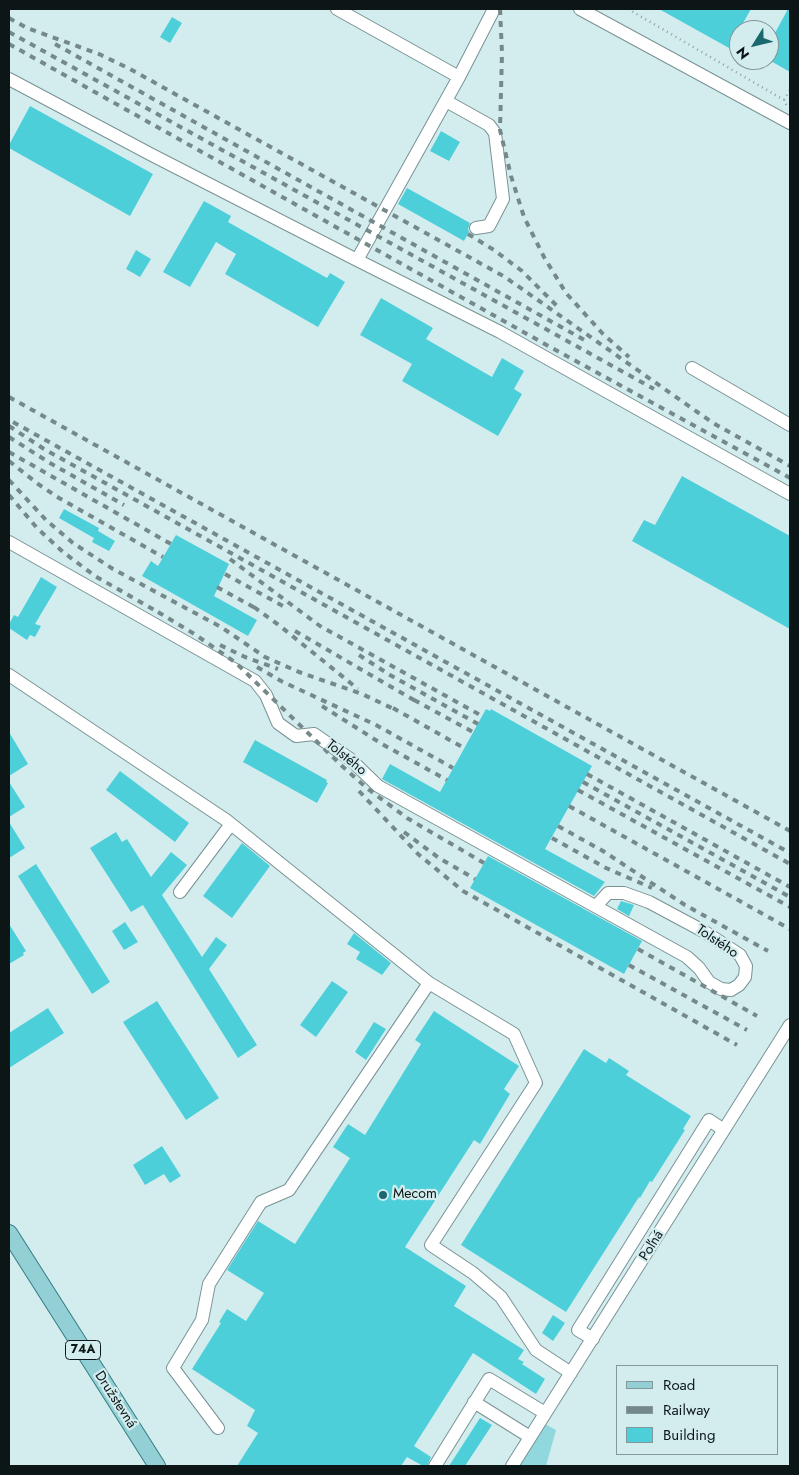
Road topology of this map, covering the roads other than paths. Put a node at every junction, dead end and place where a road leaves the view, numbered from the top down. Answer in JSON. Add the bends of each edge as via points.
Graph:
{"nodes":[{"id":1,"x":337,"y":9,"type":"edge"},
{"id":2,"x":482,"y":9,"type":"edge"},
{"id":3,"x":494,"y":9,"type":"edge"},
{"id":4,"x":580,"y":9,"type":"edge"},
{"id":5,"x":486,"y":24,"type":"junction"},
{"id":6,"x":458,"y":77,"type":"junction"},
{"id":7,"x":9,"y":79,"type":"edge"},
{"id":8,"x":446,"y":101,"type":"junction"},
{"id":9,"x":790,"y":123,"type":"edge"},
{"id":10,"x":476,"y":228,"type":"dead end"},
{"id":11,"x":357,"y":260,"type":"junction"},
{"id":12,"x":692,"y":368,"type":"dead end"},
{"id":13,"x":790,"y":425,"type":"edge"},
{"id":14,"x":790,"y":494,"type":"edge"},
{"id":15,"x":9,"y":542,"type":"edge"},
{"id":16,"x":9,"y":675,"type":"edge"},
{"id":17,"x":231,"y":824,"type":"junction"},
{"id":18,"x":180,"y":892,"type":"dead end"},
{"id":19,"x":596,"y":906,"type":"junction"},
{"id":20,"x":429,"y":983,"type":"junction"},
{"id":21,"x":790,"y":1024,"type":"edge"},
{"id":22,"x":724,"y":1130,"type":"junction"},
{"id":23,"x":9,"y":1233,"type":"edge"},
{"id":24,"x":593,"y":1339,"type":"junction"},
{"id":25,"x":571,"y":1372,"type":"junction"},
{"id":26,"x":474,"y":1402,"type":"junction"},
{"id":27,"x":545,"y":1413,"type":"junction"},
{"id":28,"x":218,"y":1428,"type":"dead end"},
{"id":29,"x":530,"y":1437,"type":"junction"},
{"id":30,"x":158,"y":1466,"type":"edge"},
{"id":31,"x":435,"y":1466,"type":"edge"},
{"id":32,"x":512,"y":1466,"type":"edge"}],
"edges":[{"from":1,"to":6,"type":"street"},
{"from":2,"to":5,"type":"street"},
{"from":3,"to":5,"type":"street"},
{"from":4,"to":9,"type":"street"},
{"from":5,"to":6,"type":"street"},
{"from":6,"to":8,"type":"street"},
{"from":7,"to":11,"type":"street"},
{"from":8,"to":10,"type":"street","via":[[489,125],[495,133],[503,199],[489,226]]},
{"from":8,"to":11,"type":"street"},
{"from":11,"to":14,"type":"street","via":[[500,332]]},
{"from":12,"to":13,"type":"street"},
{"from":15,"to":19,"type":"street","name":"Tolstého","via":[[255,680],[266,695],[278,723],[296,736],[314,734],[350,759],[378,786]]},
{"from":16,"to":17,"type":"street"},
{"from":17,"to":18,"type":"street"},
{"from":17,"to":20,"type":"street"},
{"from":19,"to":19,"type":"street","name":"Tolstého","via":[[608,893],[624,893],[649,902],[740,955],[746,966],[745,977],[731,990],[721,989],[709,982],[687,957]]},
{"from":20,"to":25,"type":"street","via":[[514,1034],[536,1083],[431,1245],[473,1273],[500,1297],[536,1350]]},
{"from":20,"to":28,"type":"street","via":[[289,1190],[261,1202],[209,1284],[202,1320],[173,1368]]},
{"from":21,"to":22,"type":"street","name":"Poľná"},
{"from":22,"to":24,"type":"street","name":"Poľná"},
{"from":22,"to":24,"type":"street","via":[[709,1120],[578,1330]]},
{"from":23,"to":30,"type":"main road","name":"Družstevná","number":"74A"},
{"from":24,"to":25,"type":"street","name":"Poľná"},
{"from":25,"to":27,"type":"street","name":"Poľná"},
{"from":26,"to":27,"type":"street","via":[[489,1379]]},
{"from":26,"to":29,"type":"street"},
{"from":26,"to":31,"type":"street"},
{"from":27,"to":29,"type":"street","name":"Poľná"},
{"from":29,"to":32,"type":"street","name":"Poľná"}]}
